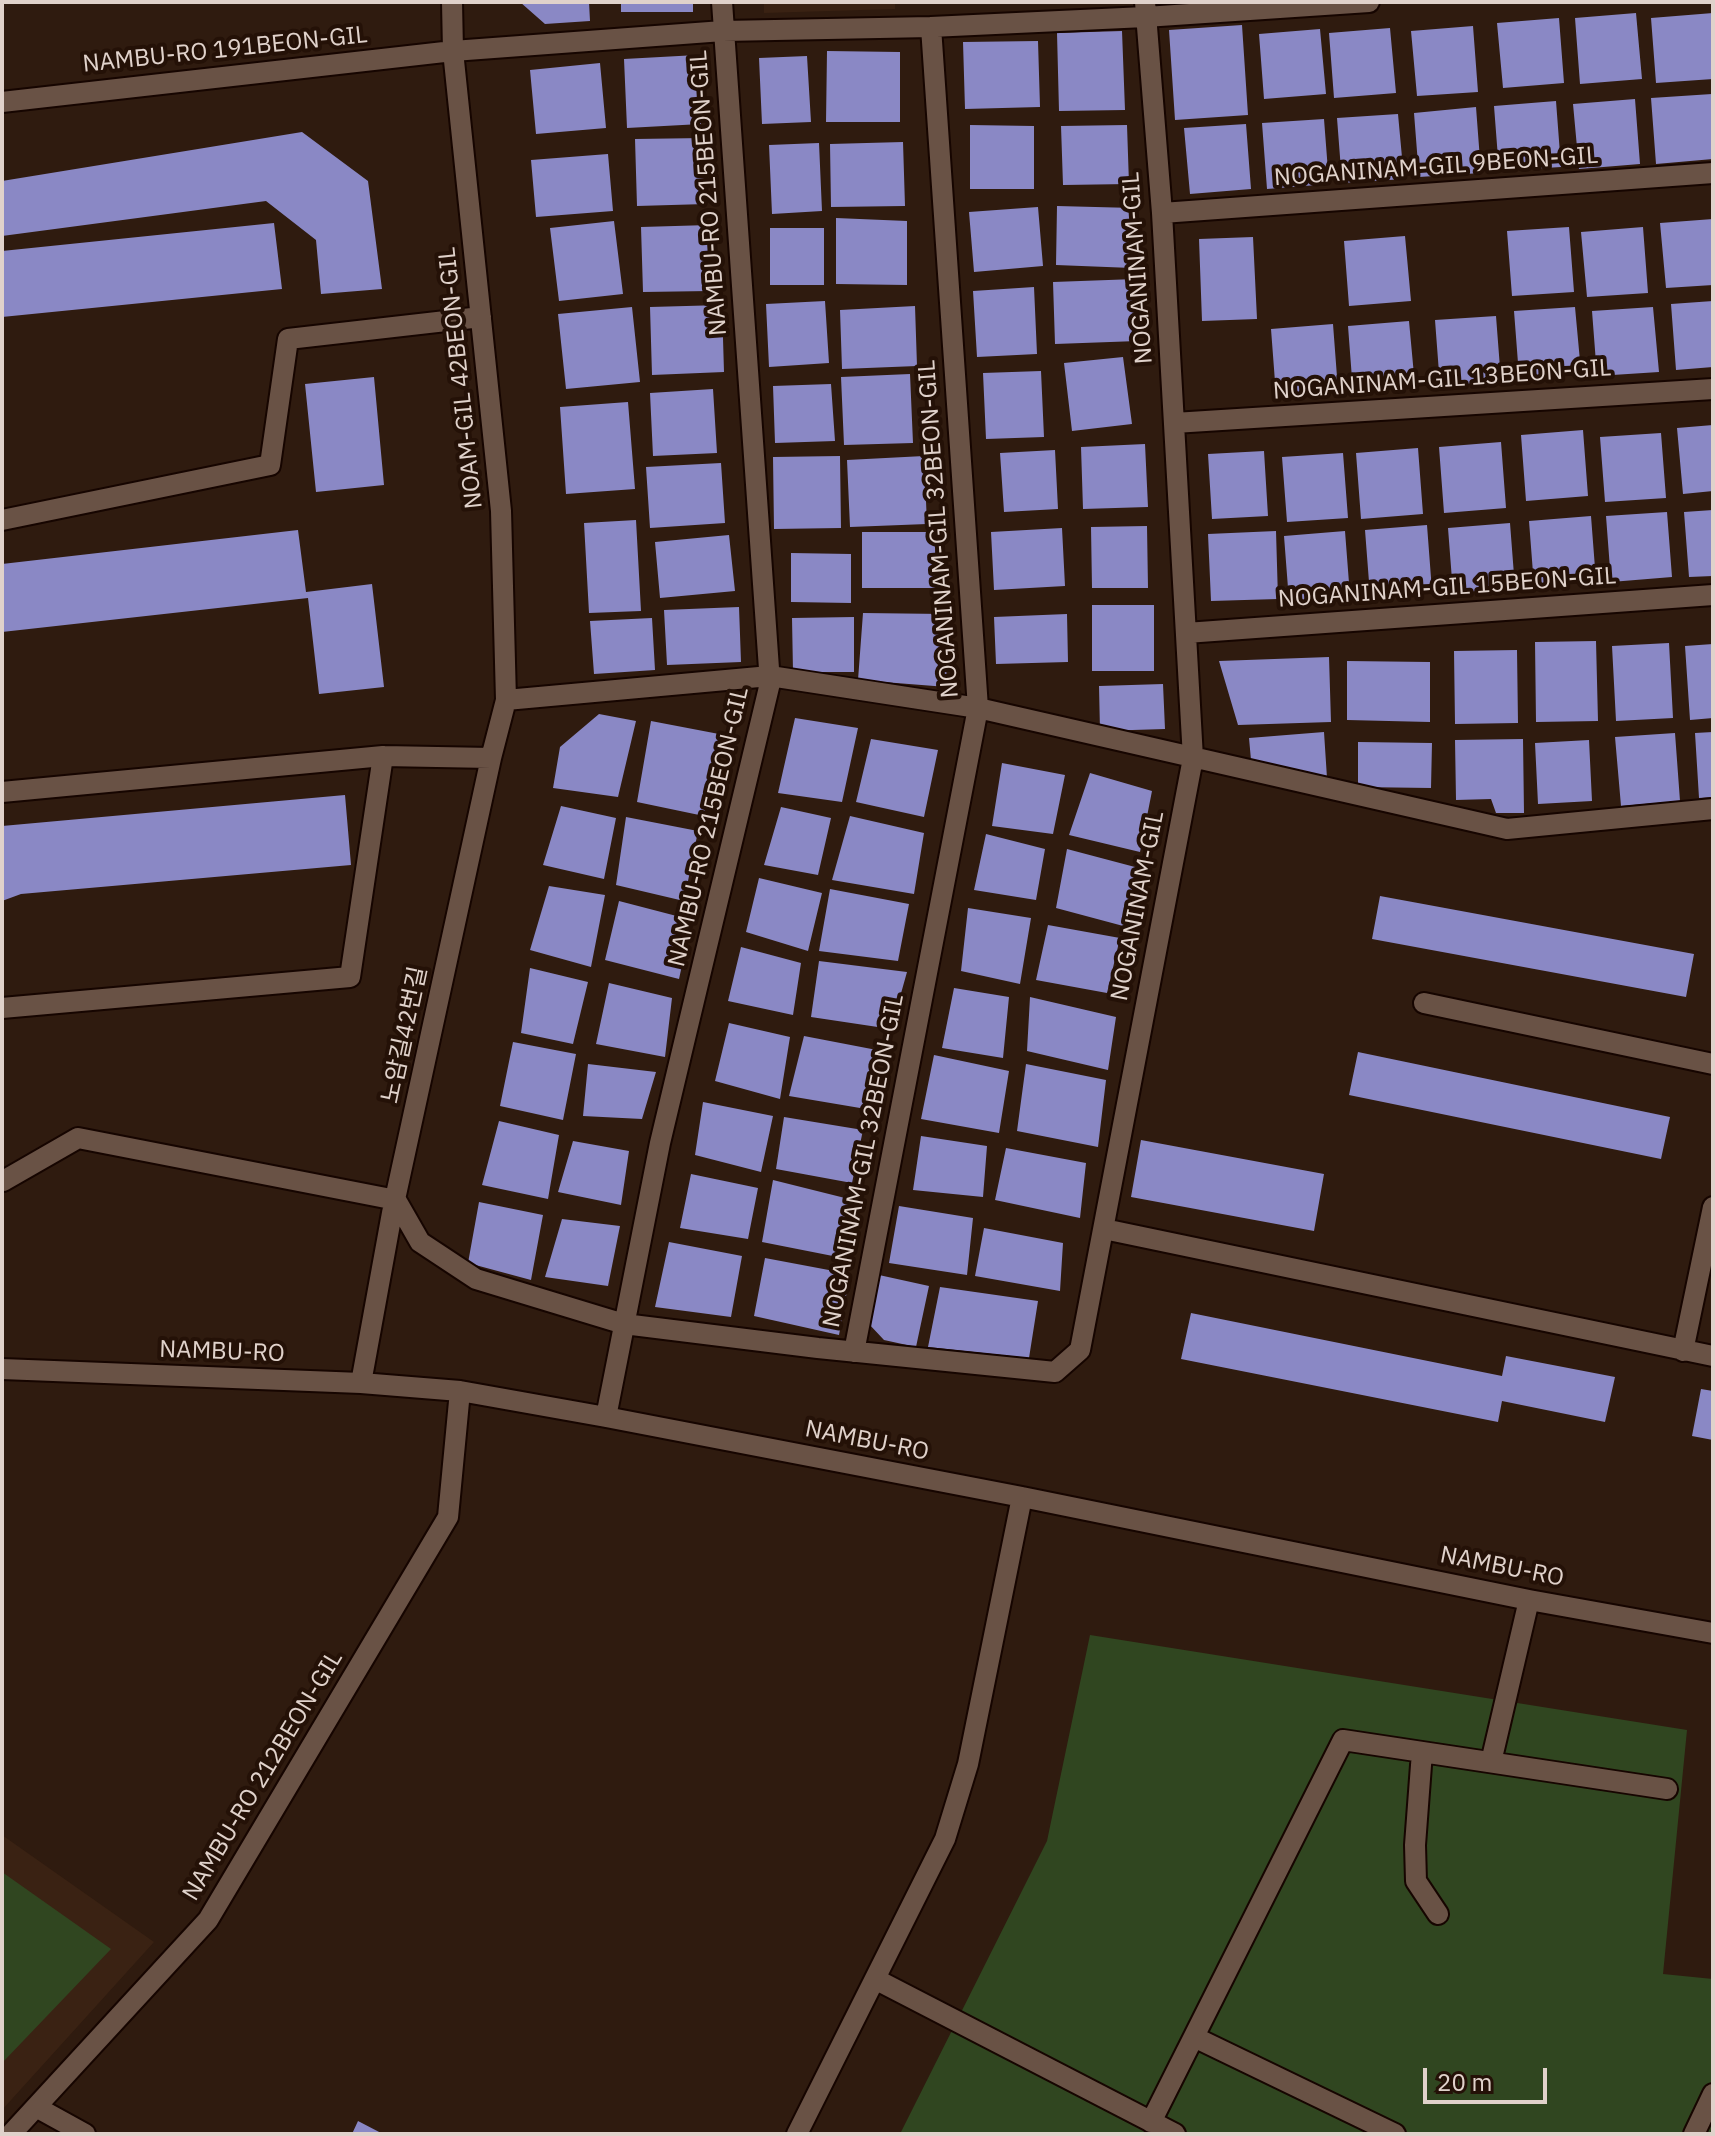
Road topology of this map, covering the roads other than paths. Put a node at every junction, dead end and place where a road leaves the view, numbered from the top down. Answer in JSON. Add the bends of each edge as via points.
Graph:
{"nodes":[{"id":1,"x":452,"y":2,"type":"edge"},
{"id":2,"x":722,"y":2,"type":"edge"},
{"id":3,"x":1369,"y":2,"type":"edge"},
{"id":4,"x":1145,"y":10,"type":"edge"},
{"id":5,"x":931,"y":27,"type":"junction"},
{"id":6,"x":723,"y":31,"type":"junction"},
{"id":7,"x":453,"y":51,"type":"junction"},
{"id":8,"x":2,"y":102,"type":"edge"},
{"id":9,"x":1713,"y":173,"type":"edge"},
{"id":10,"x":1162,"y":213,"type":"junction"},
{"id":11,"x":481,"y":317,"type":"junction"},
{"id":12,"x":1713,"y":389,"type":"edge"},
{"id":13,"x":1174,"y":423,"type":"junction"},
{"id":14,"x":2,"y":520,"type":"edge"},
{"id":15,"x":1713,"y":595,"type":"edge"},
{"id":16,"x":1186,"y":633,"type":"junction"},
{"id":17,"x":770,"y":676,"type":"junction"},
{"id":18,"x":506,"y":700,"type":"junction"},
{"id":19,"x":978,"y":708,"type":"junction"},
{"id":20,"x":383,"y":756,"type":"junction"},
{"id":21,"x":491,"y":758,"type":"junction"},
{"id":22,"x":1193,"y":758,"type":"junction"},
{"id":23,"x":2,"y":792,"type":"edge"},
{"id":24,"x":1713,"y":809,"type":"edge"},
{"id":25,"x":1424,"y":1003,"type":"dead end"},
{"id":26,"x":2,"y":1008,"type":"edge"},
{"id":27,"x":1713,"y":1064,"type":"edge"},
{"id":28,"x":3,"y":1181,"type":"edge"},
{"id":29,"x":396,"y":1200,"type":"junction"},
{"id":30,"x":1713,"y":1207,"type":"edge"},
{"id":31,"x":1104,"y":1229,"type":"junction"},
{"id":32,"x":624,"y":1324,"type":"junction"},
{"id":33,"x":1683,"y":1351,"type":"junction"},
{"id":34,"x":854,"y":1352,"type":"junction"},
{"id":35,"x":1713,"y":1356,"type":"edge"},
{"id":36,"x":2,"y":1369,"type":"edge"},
{"id":37,"x":361,"y":1383,"type":"junction"},
{"id":38,"x":460,"y":1391,"type":"junction"},
{"id":39,"x":606,"y":1417,"type":"junction"},
{"id":40,"x":1022,"y":1497,"type":"junction"},
{"id":41,"x":1529,"y":1600,"type":"junction"},
{"id":42,"x":1713,"y":1633,"type":"edge"},
{"id":43,"x":1422,"y":1752,"type":"junction"},
{"id":44,"x":1491,"y":1762,"type":"junction"},
{"id":45,"x":1667,"y":1789,"type":"dead end"},
{"id":46,"x":1438,"y":1914,"type":"dead end"},
{"id":47,"x":875,"y":1979,"type":"junction"},
{"id":48,"x":1194,"y":2037,"type":"junction"},
{"id":49,"x":1713,"y":2094,"type":"edge"},
{"id":50,"x":36,"y":2107,"type":"junction"},
{"id":51,"x":1151,"y":2122,"type":"junction"},
{"id":52,"x":11,"y":2134,"type":"edge"},
{"id":53,"x":85,"y":2134,"type":"edge"},
{"id":54,"x":797,"y":2134,"type":"edge"},
{"id":55,"x":1175,"y":2134,"type":"edge"},
{"id":56,"x":1395,"y":2134,"type":"edge"},
{"id":57,"x":1694,"y":2134,"type":"edge"}],
"edges":[{"from":1,"to":7,"type":"street"},
{"from":2,"to":6,"type":"street","name":"NAMBU-RO 215BEON-GIL"},
{"from":3,"to":4,"type":"street","name":"NAMBU-RO 191BEON-GIL"},
{"from":4,"to":5,"type":"street","name":"NAMBU-RO 191BEON-GIL"},
{"from":4,"to":10,"type":"street","name":"NOGANINAM-GIL"},
{"from":5,"to":6,"type":"street","name":"NAMBU-RO 191BEON-GIL"},
{"from":5,"to":19,"type":"street","name":"NOGANINAM-GIL 32BEON-GIL"},
{"from":6,"to":7,"type":"street","name":"NAMBU-RO 191BEON-GIL"},
{"from":6,"to":17,"type":"street","name":"NAMBU-RO 215BEON-GIL"},
{"from":7,"to":8,"type":"street","name":"NAMBU-RO 191BEON-GIL"},
{"from":7,"to":11,"type":"street","name":"NOAM-GIL 42BEON-GIL"},
{"from":9,"to":10,"type":"street","name":"NOGANINAM-GIL 9BEON-GIL"},
{"from":10,"to":13,"type":"street","name":"NOGANINAM-GIL"},
{"from":11,"to":14,"type":"street","via":[[288,339],[270,465]]},
{"from":11,"to":18,"type":"street","name":"NOAM-GIL 42BEON-GIL","via":[[501,511]]},
{"from":12,"to":13,"type":"street","name":"NOGANINAM-GIL 13BEON-GIL"},
{"from":13,"to":16,"type":"street","name":"NOGANINAM-GIL"},
{"from":15,"to":16,"type":"street","name":"NOGANINAM-GIL 15BEON-GIL"},
{"from":16,"to":22,"type":"street","name":"NOGANINAM-GIL"},
{"from":17,"to":18,"type":"street"},
{"from":17,"to":19,"type":"street"},
{"from":17,"to":32,"type":"street","name":"NAMBU-RO 215BEON-GIL","via":[[660,1143]]},
{"from":18,"to":21,"type":"street","name":"노암길42번길"},
{"from":19,"to":22,"type":"street"},
{"from":19,"to":34,"type":"street","name":"NOGANINAM-GIL 32BEON-GIL"},
{"from":20,"to":21,"type":"street"},
{"from":20,"to":23,"type":"street"},
{"from":20,"to":26,"type":"street","via":[[350,977]]},
{"from":21,"to":29,"type":"street","name":"노암길42번길"},
{"from":22,"to":24,"type":"street","via":[[1507,829]]},
{"from":22,"to":31,"type":"street","name":"NOGANINAM-GIL"},
{"from":25,"to":27,"type":"street"},
{"from":28,"to":29,"type":"street","via":[[78,1138]]},
{"from":29,"to":32,"type":"street","via":[[420,1242],[476,1279]]},
{"from":29,"to":37,"type":"street","name":"노암길42번길"},
{"from":30,"to":33,"type":"street"},
{"from":31,"to":33,"type":"street"},
{"from":31,"to":34,"type":"street","name":"NOGANINAM-GIL","via":[[1080,1350],[1055,1372]]},
{"from":32,"to":34,"type":"street","name":"NOGANINAM-GIL"},
{"from":32,"to":39,"type":"street","name":"NAMBU-RO 215BEON-GIL"},
{"from":33,"to":35,"type":"street"},
{"from":36,"to":37,"type":"street","name":"NAMBU-RO"},
{"from":37,"to":38,"type":"street","name":"NAMBU-RO"},
{"from":38,"to":39,"type":"street","name":"NAMBU-RO"},
{"from":38,"to":50,"type":"street","name":"NAMBU-RO 212BEON-GIL","via":[[448,1517],[208,1920]]},
{"from":39,"to":40,"type":"street","name":"NAMBU-RO"},
{"from":40,"to":41,"type":"street","name":"NAMBU-RO"},
{"from":40,"to":47,"type":"street","via":[[968,1764],[950,1824]]},
{"from":41,"to":42,"type":"street","name":"NAMBU-RO"},
{"from":41,"to":44,"type":"street"},
{"from":43,"to":44,"type":"street"},
{"from":43,"to":46,"type":"street","via":[[1416,1881]]},
{"from":43,"to":48,"type":"street","via":[[1343,1740]]},
{"from":44,"to":45,"type":"street"},
{"from":47,"to":51,"type":"street"},
{"from":47,"to":54,"type":"street"},
{"from":48,"to":51,"type":"street"},
{"from":48,"to":56,"type":"street"},
{"from":49,"to":57,"type":"street"},
{"from":50,"to":52,"type":"street","name":"NAMBU-RO 212BEON-GIL"},
{"from":50,"to":53,"type":"street"},
{"from":51,"to":55,"type":"street"}]}
